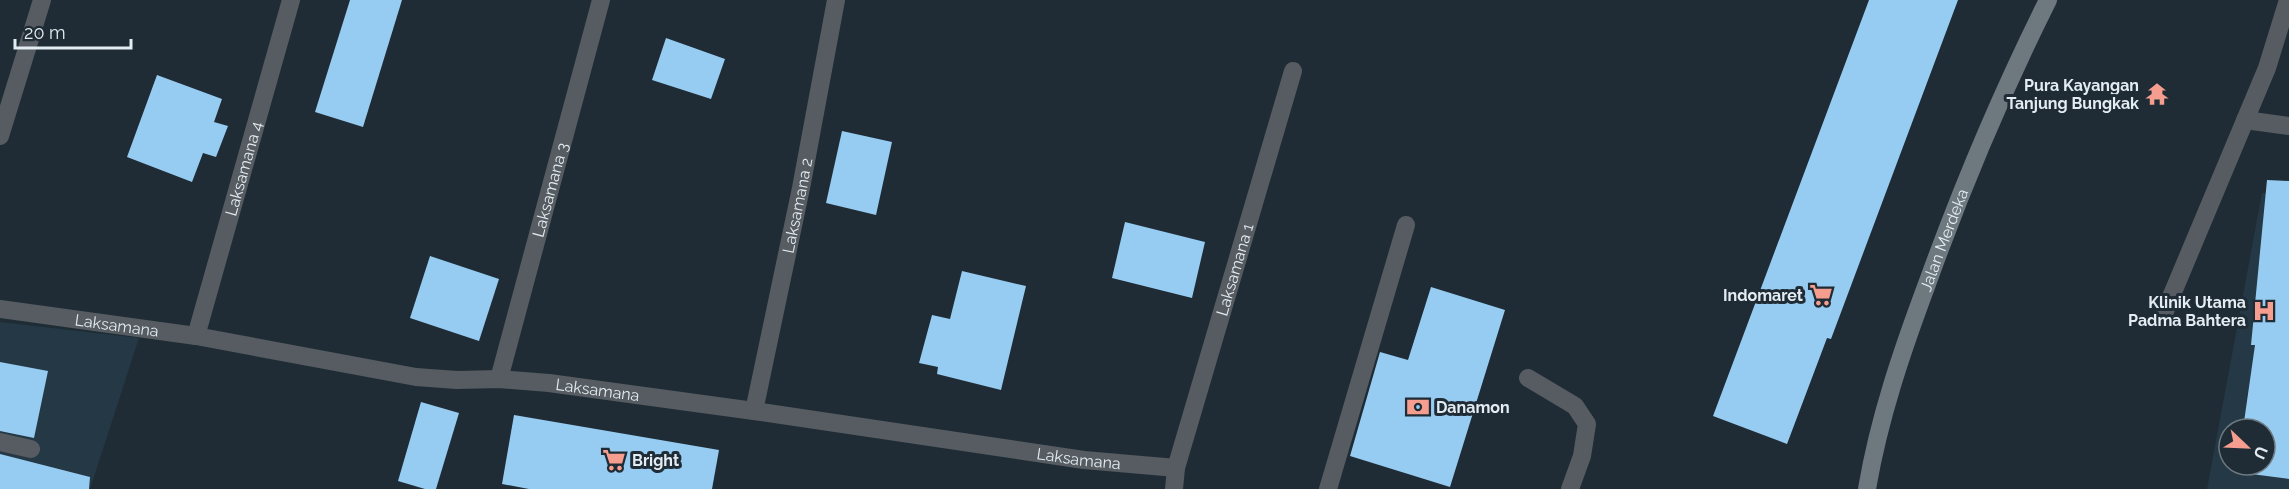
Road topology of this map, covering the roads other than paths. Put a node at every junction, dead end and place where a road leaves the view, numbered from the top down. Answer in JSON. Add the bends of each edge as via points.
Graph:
{"nodes":[{"id":1,"x":42,"y":0,"type":"edge"},
{"id":2,"x":291,"y":0,"type":"edge"},
{"id":3,"x":601,"y":0,"type":"edge"},
{"id":4,"x":836,"y":0,"type":"edge"},
{"id":5,"x":2048,"y":0,"type":"edge"},
{"id":6,"x":2288,"y":0,"type":"edge"},
{"id":7,"x":1293,"y":71,"type":"dead end"},
{"id":8,"x":2245,"y":120,"type":"junction"},
{"id":9,"x":2289,"y":126,"type":"edge"},
{"id":10,"x":0,"y":136,"type":"edge"},
{"id":11,"x":1406,"y":225,"type":"dead end"},
{"id":12,"x":0,"y":309,"type":"edge"},
{"id":13,"x":2163,"y":316,"type":"dead end"},
{"id":14,"x":196,"y":336,"type":"junction"},
{"id":15,"x":1528,"y":378,"type":"dead end"},
{"id":16,"x":499,"y":379,"type":"junction"},
{"id":17,"x":754,"y":411,"type":"junction"},
{"id":18,"x":0,"y":442,"type":"edge"},
{"id":19,"x":31,"y":449,"type":"dead end"},
{"id":20,"x":1176,"y":468,"type":"junction"},
{"id":21,"x":1174,"y":489,"type":"edge"},
{"id":22,"x":1328,"y":489,"type":"edge"},
{"id":23,"x":1570,"y":489,"type":"edge"},
{"id":24,"x":1867,"y":489,"type":"edge"}],
"edges":[{"from":1,"to":10,"type":"street"},
{"from":2,"to":14,"type":"street","name":"Laksamana 4"},
{"from":3,"to":16,"type":"street","name":"Laksamana 3"},
{"from":4,"to":17,"type":"street","name":"Laksamana 2"},
{"from":5,"to":24,"type":"main road","name":"Jalan Merdeka","via":[[1957,200],[1898,361]]},
{"from":6,"to":8,"type":"street","via":[[2267,68]]},
{"from":7,"to":20,"type":"street","name":"Laksamana 1"},
{"from":8,"to":9,"type":"street"},
{"from":8,"to":13,"type":"street"},
{"from":11,"to":22,"type":"street"},
{"from":12,"to":14,"type":"street","name":"Laksamana"},
{"from":14,"to":16,"type":"street","name":"Laksamana","via":[[416,377]]},
{"from":15,"to":23,"type":"street","via":[[1575,406],[1587,424],[1582,456]]},
{"from":16,"to":17,"type":"street","name":"Laksamana"},
{"from":17,"to":20,"type":"street","name":"Laksamana","via":[[1084,460]]},
{"from":18,"to":19,"type":"street"},
{"from":20,"to":21,"type":"street"}]}
